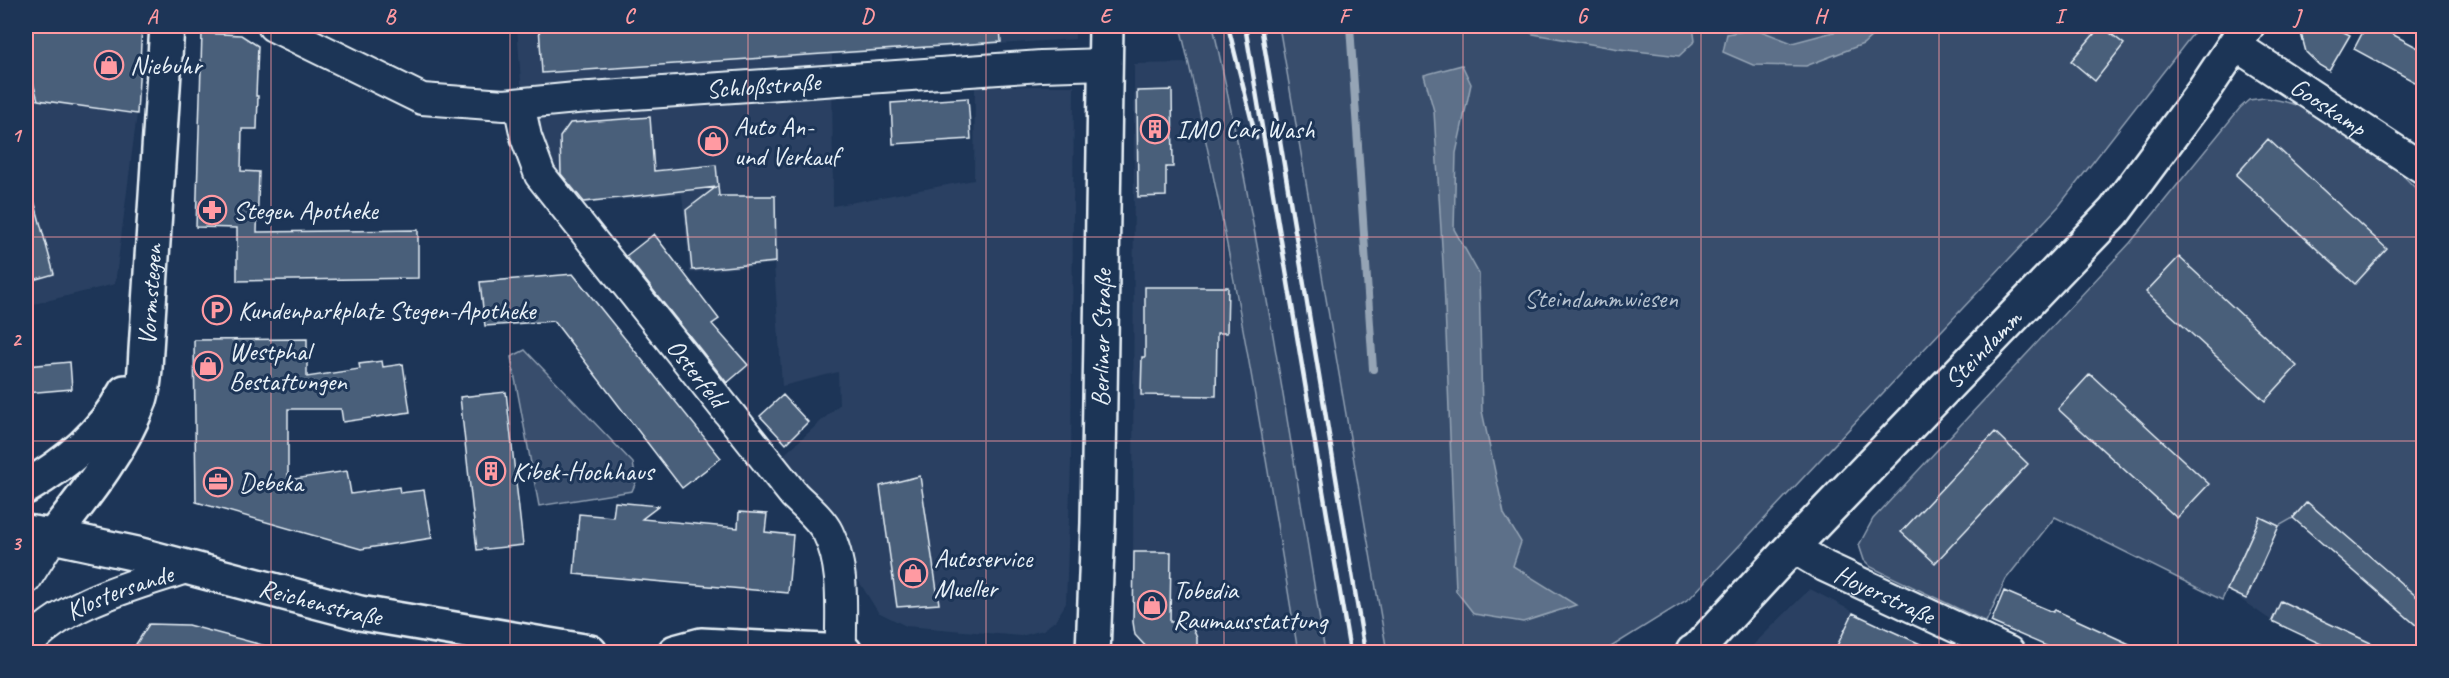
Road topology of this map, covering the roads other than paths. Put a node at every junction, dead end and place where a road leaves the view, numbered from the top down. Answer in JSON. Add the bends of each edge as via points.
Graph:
{"nodes":[{"id":1,"x":167,"y":26,"type":"edge"},
{"id":2,"x":273,"y":26,"type":"edge"},
{"id":3,"x":1107,"y":26,"type":"edge"},
{"id":4,"x":2241,"y":35,"type":"edge"},
{"id":5,"x":1106,"y":64,"type":"junction"},
{"id":6,"x":519,"y":104,"type":"junction"},
{"id":7,"x":2424,"y":169,"type":"edge"},
{"id":8,"x":147,"y":350,"type":"junction"},
{"id":9,"x":26,"y":487,"type":"edge"},
{"id":10,"x":39,"y":534,"type":"edge"},
{"id":11,"x":1792,"y":547,"type":"junction"},
{"id":12,"x":189,"y":567,"type":"junction"},
{"id":13,"x":26,"y":579,"type":"edge"},
{"id":14,"x":26,"y":647,"type":"edge"},
{"id":15,"x":590,"y":652,"type":"edge"},
{"id":16,"x":675,"y":652,"type":"edge"},
{"id":17,"x":843,"y":652,"type":"edge"},
{"id":18,"x":1093,"y":652,"type":"edge"},
{"id":19,"x":1695,"y":652,"type":"edge"},
{"id":20,"x":2009,"y":652,"type":"edge"}],
"edges":[{"from":1,"to":8,"type":"main road","name":"Vormstegen"},
{"from":2,"to":6,"type":"street","name":"Schloßstraße","via":[[422,99]]},
{"from":3,"to":5,"type":"main road","name":"Berliner Straße"},
{"from":4,"to":7,"type":"street","name":"Gooskamp"},
{"from":4,"to":11,"type":"main road","name":"Steindamm","via":[[2114,212]]},
{"from":5,"to":6,"type":"street","name":"Schloßstraße"},
{"from":5,"to":18,"type":"main road","name":"Berliner Straße"},
{"from":6,"to":17,"type":"street","name":"Osterfeld","via":[[540,175],[794,495],[828,532],[843,605]]},
{"from":8,"to":9,"type":"main road","via":[[117,406],[91,440],[55,470]]},
{"from":8,"to":10,"type":"main road","name":"Vormstegen","via":[[141,398],[124,433],[91,489]]},
{"from":10,"to":12,"type":"main road","name":"Reichenstraße"},
{"from":10,"to":13,"type":"street"},
{"from":11,"to":19,"type":"main road","name":"Steindamm"},
{"from":11,"to":20,"type":"street","name":"Hoyerstraße","via":[[1824,566]]},
{"from":12,"to":14,"type":"street","name":"Klostersande","via":[[108,594],[50,623]]},
{"from":12,"to":15,"type":"main road","name":"Reichenstraße","via":[[360,614]]},
{"from":16,"to":17,"type":"main road","via":[[701,645]]}]}
